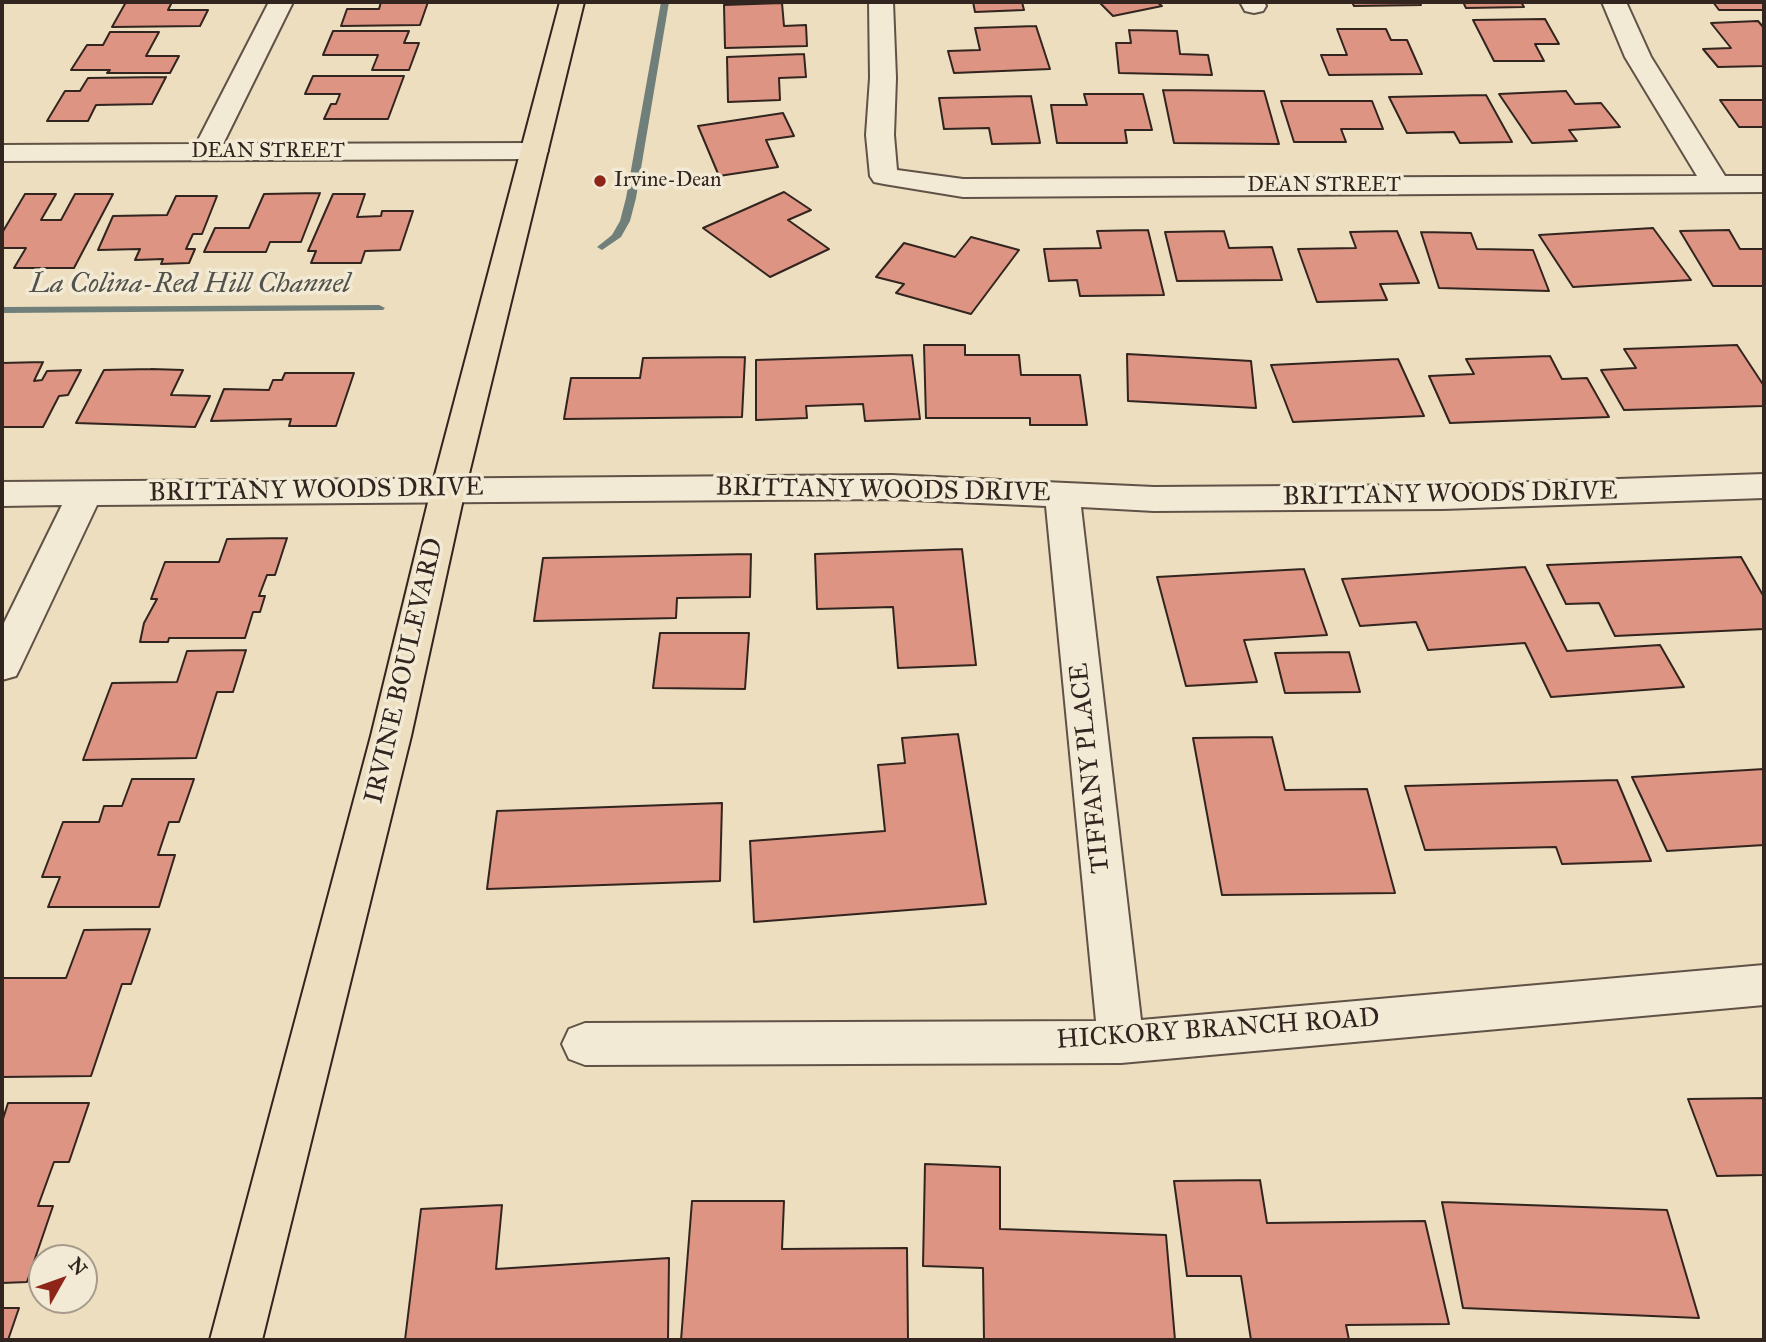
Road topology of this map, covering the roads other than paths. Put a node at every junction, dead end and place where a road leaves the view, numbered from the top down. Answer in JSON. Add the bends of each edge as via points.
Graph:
{"nodes":[{"id":1,"x":281,"y":2,"type":"edge"},
{"id":2,"x":572,"y":2,"type":"edge"},
{"id":3,"x":881,"y":2,"type":"edge"},
{"id":4,"x":1614,"y":2,"type":"edge"},
{"id":5,"x":534,"y":151,"type":"junction"},
{"id":6,"x":2,"y":153,"type":"edge"},
{"id":7,"x":205,"y":153,"type":"junction"},
{"id":8,"x":1716,"y":184,"type":"junction"},
{"id":9,"x":1764,"y":184,"type":"edge"},
{"id":10,"x":1764,"y":486,"type":"edge"},
{"id":11,"x":448,"y":490,"type":"junction"},
{"id":12,"x":2,"y":494,"type":"edge"},
{"id":13,"x":85,"y":494,"type":"junction"},
{"id":14,"x":1062,"y":494,"type":"junction"},
{"id":15,"x":2,"y":666,"type":"edge"},
{"id":16,"x":1764,"y":985,"type":"edge"},
{"id":17,"x":1121,"y":1042,"type":"junction"},
{"id":18,"x":585,"y":1044,"type":"dead end"},
{"id":19,"x":236,"y":1340,"type":"edge"}],
"edges":[{"from":1,"to":7,"type":"street"},
{"from":2,"to":5,"type":"main road","name":"IRVINE BOULEVARD"},
{"from":3,"to":8,"type":"street","name":"DEAN STREET","via":[[884,176],[963,188]]},
{"from":4,"to":8,"type":"street","via":[[1638,57]]},
{"from":5,"to":7,"type":"street","name":"DEAN STREET"},
{"from":5,"to":11,"type":"main road","name":"IRVINE BOULEVARD"},
{"from":6,"to":7,"type":"street","name":"DEAN STREET"},
{"from":8,"to":9,"type":"street","name":"DEAN STREET"},
{"from":10,"to":14,"type":"street","name":"BRITTANY WOODS DRIVE","via":[[1443,498],[1154,499]]},
{"from":11,"to":13,"type":"street","name":"BRITTANY WOODS DRIVE"},
{"from":11,"to":14,"type":"street","name":"BRITTANY WOODS DRIVE","via":[[891,487]]},
{"from":11,"to":19,"type":"main road","name":"IRVINE BOULEVARD","via":[[388,750]]},
{"from":12,"to":13,"type":"street","name":"BRITTANY WOODS DRIVE"},
{"from":13,"to":15,"type":"street"},
{"from":14,"to":17,"type":"street","name":"TIFFANY PLACE"},
{"from":16,"to":17,"type":"street","name":"HICKORY BRANCH ROAD"},
{"from":17,"to":18,"type":"street","name":"HICKORY BRANCH ROAD"}]}
